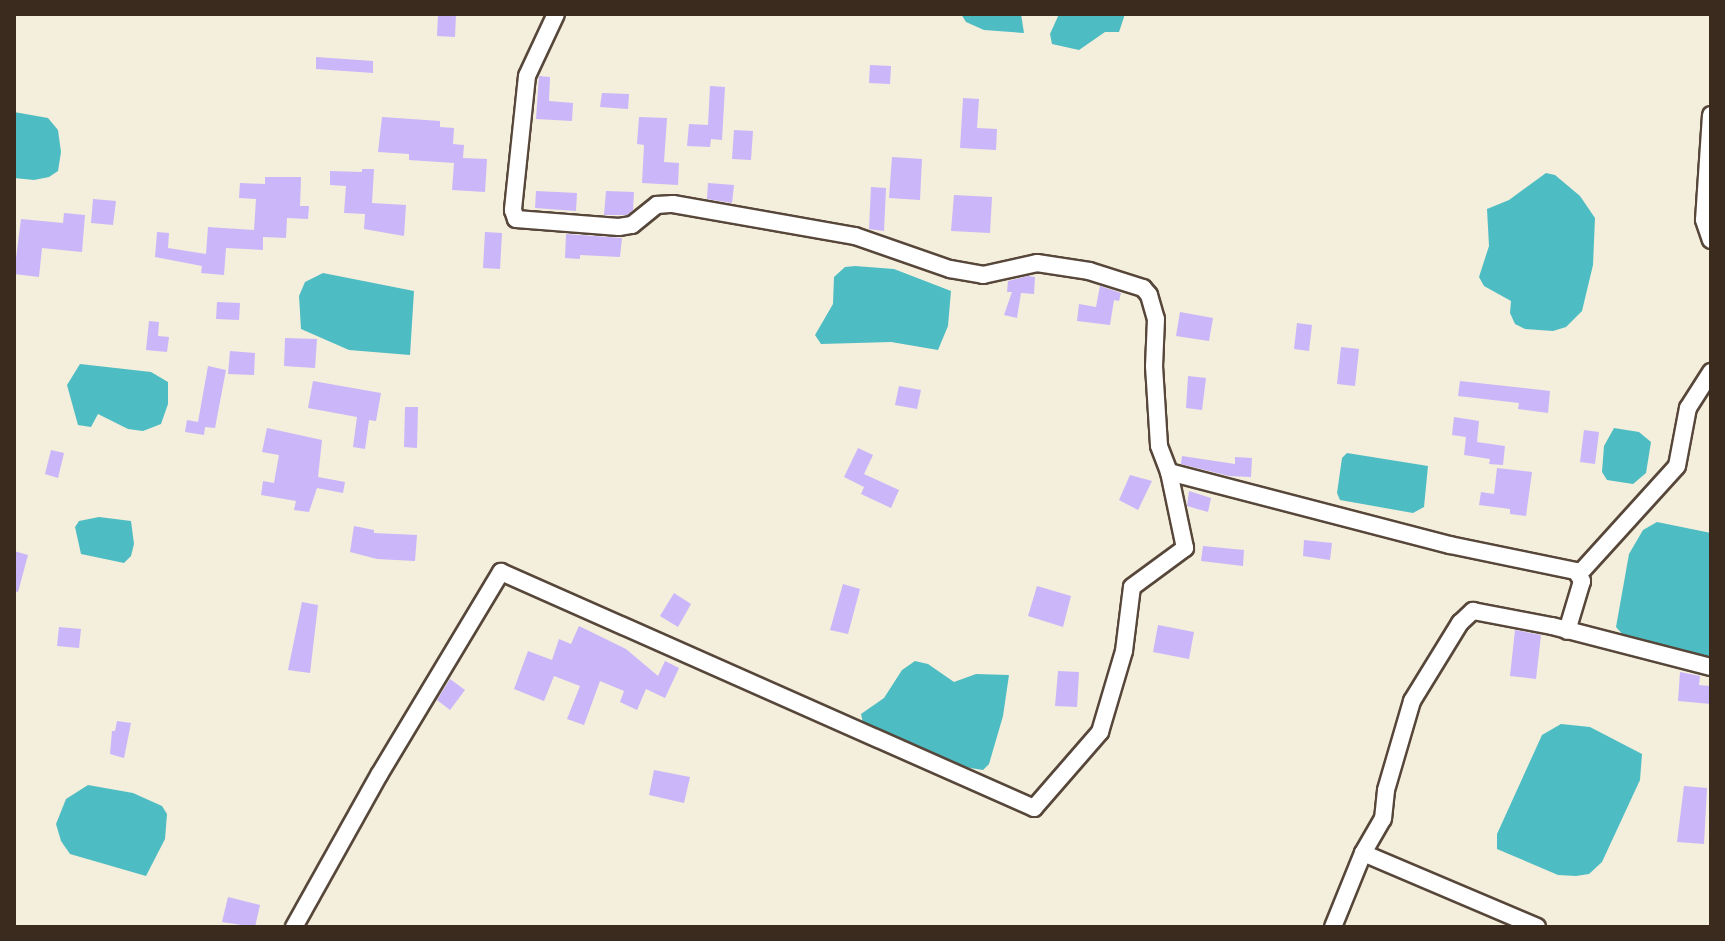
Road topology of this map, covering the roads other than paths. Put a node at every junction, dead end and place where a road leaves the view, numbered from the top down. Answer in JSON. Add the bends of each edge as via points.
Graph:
{"nodes":[{"id":1,"x":556,"y":14,"type":"edge"},
{"id":2,"x":1711,"y":115,"type":"edge"},
{"id":3,"x":1711,"y":240,"type":"edge"},
{"id":4,"x":1711,"y":372,"type":"edge"},
{"id":5,"x":1169,"y":472,"type":"junction"},
{"id":6,"x":1580,"y":573,"type":"junction"},
{"id":7,"x":1567,"y":631,"type":"junction"},
{"id":8,"x":1711,"y":667,"type":"edge"},
{"id":9,"x":1363,"y":853,"type":"junction"},
{"id":10,"x":294,"y":927,"type":"edge"},
{"id":11,"x":1333,"y":927,"type":"edge"},
{"id":12,"x":1537,"y":927,"type":"edge"}],
"edges":[{"from":1,"to":5,"type":"street","via":[[527,76],[516,219],[619,227],[632,225],[657,205],[673,204],[855,236],[983,275],[1037,263],[1089,271],[1143,288],[1156,319],[1159,446]]},
{"from":2,"to":3,"type":"street","via":[[1704,220]]},
{"from":4,"to":6,"type":"street","via":[[1688,408],[1677,466]]},
{"from":5,"to":6,"type":"street"},
{"from":5,"to":10,"type":"street","via":[[1185,548],[1132,587],[1124,651],[1100,732],[1034,808],[501,572]]},
{"from":6,"to":7,"type":"street"},
{"from":7,"to":8,"type":"street"},
{"from":7,"to":9,"type":"street","via":[[1473,611],[1460,623],[1412,701],[1386,790],[1383,819]]},
{"from":9,"to":11,"type":"street"},
{"from":9,"to":12,"type":"street"}]}
